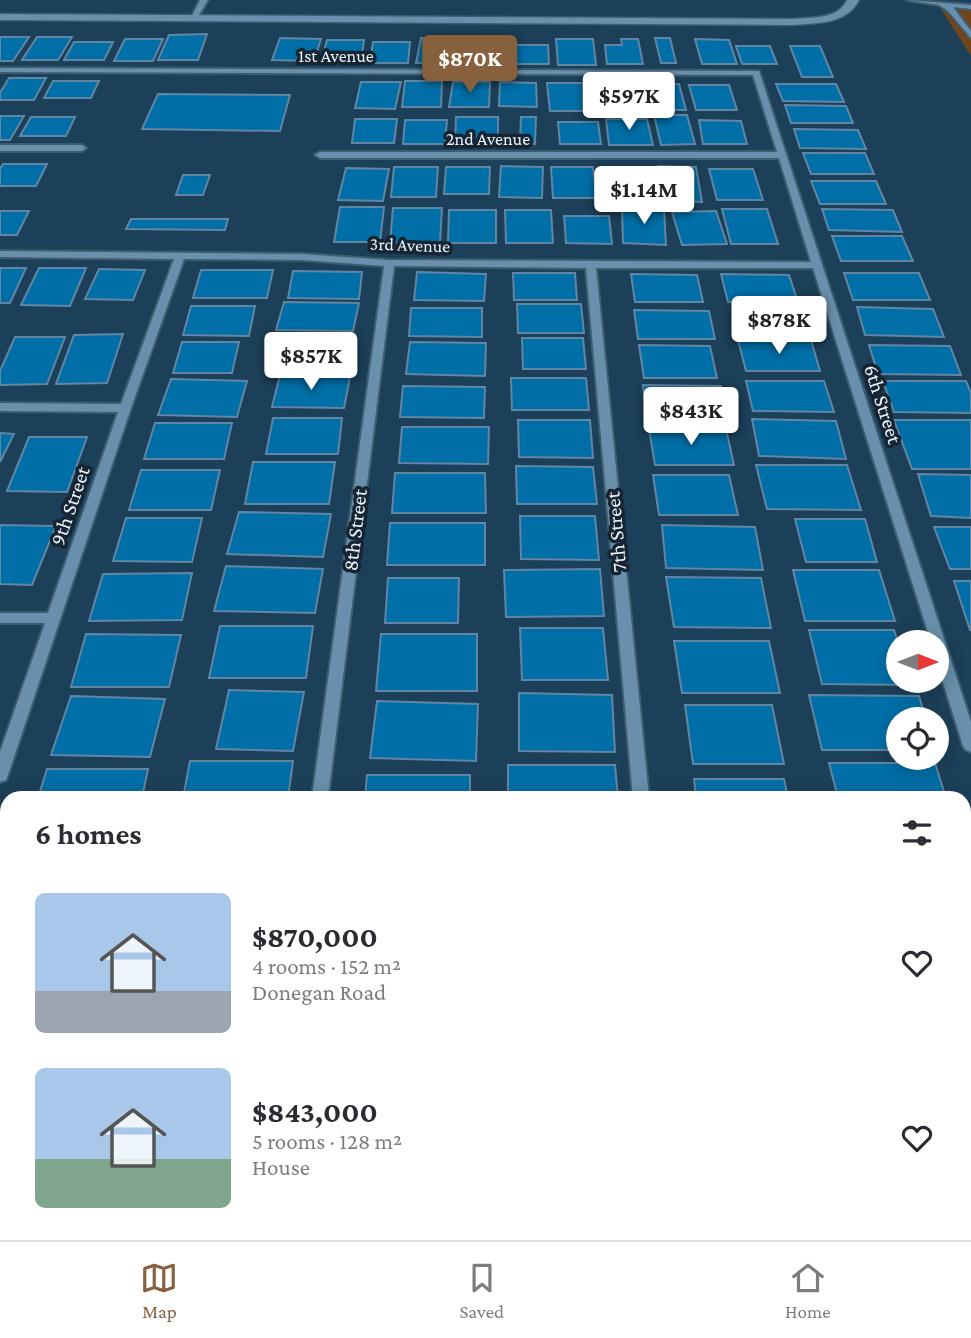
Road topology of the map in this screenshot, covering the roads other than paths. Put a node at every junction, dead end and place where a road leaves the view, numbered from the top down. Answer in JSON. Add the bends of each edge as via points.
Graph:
{"nodes":[{"id":1,"x":204,"y":0,"type":"edge"},
{"id":2,"x":853,"y":0,"type":"edge"},
{"id":3,"x":911,"y":0,"type":"edge"},
{"id":4,"x":941,"y":5,"type":"junction"},
{"id":5,"x":971,"y":7,"type":"edge"},
{"id":6,"x":0,"y":17,"type":"edge"},
{"id":7,"x":193,"y":18,"type":"junction"},
{"id":8,"x":971,"y":36,"type":"edge"},
{"id":9,"x":0,"y":70,"type":"edge"},
{"id":10,"x":756,"y":73,"type":"joint"},
{"id":11,"x":0,"y":148,"type":"edge"},
{"id":12,"x":82,"y":148,"type":"dead end"},
{"id":13,"x":320,"y":155,"type":"dead end"},
{"id":14,"x":783,"y":155,"type":"junction"},
{"id":15,"x":0,"y":254,"type":"edge"},
{"id":16,"x":180,"y":257,"type":"junction"},
{"id":17,"x":389,"y":262,"type":"junction"},
{"id":18,"x":591,"y":265,"type":"junction"},
{"id":19,"x":818,"y":265,"type":"junction"},
{"id":20,"x":0,"y":407,"type":"edge"},
{"id":21,"x":125,"y":408,"type":"junction"},
{"id":22,"x":0,"y":618,"type":"edge"},
{"id":23,"x":54,"y":618,"type":"junction"},
{"id":24,"x":971,"y":746,"type":"edge"},
{"id":25,"x":0,"y":775,"type":"edge"},
{"id":26,"x":321,"y":791,"type":"edge"},
{"id":27,"x":640,"y":791,"type":"edge"}],
"edges":[{"from":1,"to":7,"type":"lane"},
{"from":2,"to":7,"type":"street","via":[[844,13],[792,22]]},
{"from":3,"to":4,"type":"lane"},
{"from":4,"to":5,"type":"lane"},
{"from":4,"to":8,"type":"lane","via":[[951,9]]},
{"from":6,"to":7,"type":"street"},
{"from":9,"to":10,"type":"lane","name":"1st Avenue"},
{"from":10,"to":14,"type":"lane","name":"6th Street"},
{"from":11,"to":12,"type":"lane"},
{"from":13,"to":14,"type":"lane","name":"2nd Avenue"},
{"from":14,"to":19,"type":"lane","name":"6th Street"},
{"from":15,"to":16,"type":"lane","name":"3rd Avenue"},
{"from":16,"to":17,"type":"lane","name":"3rd Avenue"},
{"from":16,"to":21,"type":"lane","name":"9th Street"},
{"from":17,"to":18,"type":"lane","name":"3rd Avenue"},
{"from":17,"to":26,"type":"lane","name":"8th Street"},
{"from":18,"to":19,"type":"lane","name":"3rd Avenue"},
{"from":18,"to":27,"type":"lane","name":"7th Street"},
{"from":19,"to":24,"type":"lane","name":"6th Street"},
{"from":20,"to":21,"type":"lane"},
{"from":21,"to":23,"type":"lane","name":"9th Street"},
{"from":22,"to":23,"type":"lane"},
{"from":23,"to":25,"type":"lane","name":"9th Street"}]}
